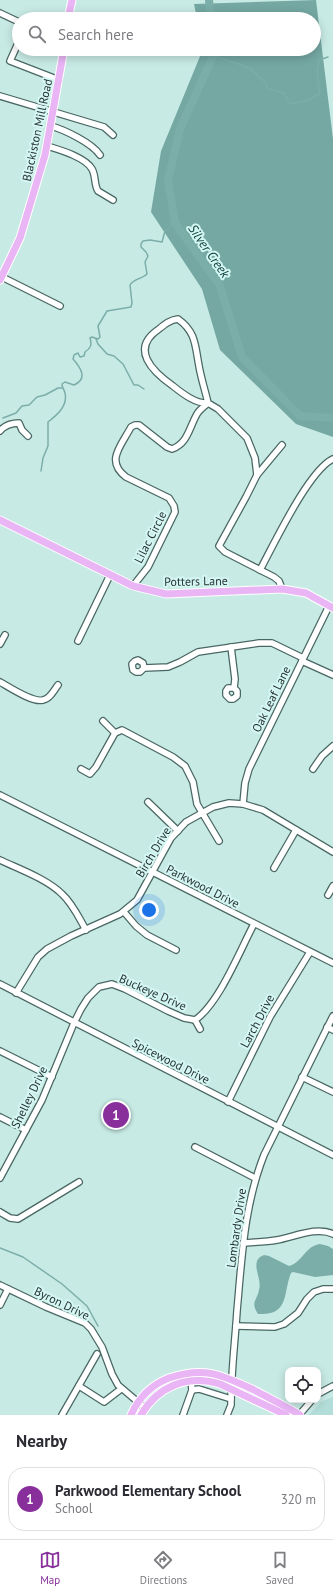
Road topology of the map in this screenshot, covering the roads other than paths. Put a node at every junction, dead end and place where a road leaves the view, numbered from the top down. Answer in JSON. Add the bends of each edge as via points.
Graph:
{"nodes":[{"id":1,"x":72,"y":0,"type":"edge"},
{"id":2,"x":69,"y":12,"type":"edge"},
{"id":3,"x":0,"y":13,"type":"edge"},
{"id":4,"x":12,"y":19,"type":"edge"},
{"id":5,"x":12,"y":56,"type":"edge"},
{"id":6,"x":63,"y":56,"type":"edge"},
{"id":7,"x":59,"y":80,"type":"junction"},
{"id":8,"x":0,"y":96,"type":"edge"},
{"id":9,"x":54,"y":113,"type":"junction"},
{"id":10,"x":51,"y":126,"type":"junction"},
{"id":11,"x":114,"y":135,"type":"dead end"},
{"id":12,"x":47,"y":146,"type":"junction"},
{"id":13,"x":100,"y":155,"type":"dead end"},
{"id":14,"x":113,"y":200,"type":"dead end"},
{"id":15,"x":1,"y":275,"type":"edge"},
{"id":16,"x":60,"y":306,"type":"dead end"},
{"id":17,"x":208,"y":402,"type":"junction"},
{"id":18,"x":0,"y":431,"type":"edge"},
{"id":19,"x":28,"y":436,"type":"dead end"},
{"id":20,"x":282,"y":444,"type":"dead end"},
{"id":21,"x":333,"y":459,"type":"edge"},
{"id":22,"x":257,"y":475,"type":"junction"},
{"id":23,"x":0,"y":520,"type":"edge"},
{"id":24,"x":260,"y":570,"type":"junction"},
{"id":25,"x":110,"y":575,"type":"junction"},
{"id":26,"x":133,"y":586,"type":"junction"},
{"id":27,"x":282,"y":589,"type":"junction"},
{"id":28,"x":331,"y":607,"type":"edge"},
{"id":29,"x":5,"y":635,"type":"dead end"},
{"id":30,"x":78,"y":641,"type":"dead end"},
{"id":31,"x":0,"y":644,"type":"edge"},
{"id":32,"x":231,"y":647,"type":"junction"},
{"id":33,"x":302,"y":660,"type":"junction"},
{"id":34,"x":144,"y":668,"type":"dead end"},
{"id":35,"x":333,"y":675,"type":"edge"},
{"id":36,"x":0,"y":682,"type":"edge"},
{"id":37,"x":58,"y":685,"type":"dead end"},
{"id":38,"x":234,"y":688,"type":"dead end"},
{"id":39,"x":104,"y":721,"type":"dead end"},
{"id":40,"x":115,"y":733,"type":"junction"},
{"id":41,"x":333,"y":746,"type":"edge"},
{"id":42,"x":81,"y":769,"type":"dead end"},
{"id":43,"x":313,"y":769,"type":"dead end"},
{"id":44,"x":0,"y":795,"type":"edge"},
{"id":45,"x":148,"y":802,"type":"dead end"},
{"id":46,"x":243,"y":804,"type":"junction"},
{"id":47,"x":203,"y":813,"type":"junction"},
{"id":48,"x":296,"y":830,"type":"junction"},
{"id":49,"x":178,"y":831,"type":"junction"},
{"id":50,"x":220,"y":841,"type":"dead end"},
{"id":51,"x":333,"y":852,"type":"edge"},
{"id":52,"x":0,"y":860,"type":"edge"},
{"id":53,"x":274,"y":868,"type":"dead end"},
{"id":54,"x":152,"y":872,"type":"junction"},
{"id":55,"x":333,"y":886,"type":"edge"},
{"id":56,"x":328,"y":895,"type":"dead end"},
{"id":57,"x":124,"y":912,"type":"junction"},
{"id":58,"x":254,"y":924,"type":"junction"},
{"id":59,"x":86,"y":930,"type":"junction"},
{"id":60,"x":176,"y":950,"type":"dead end"},
{"id":61,"x":310,"y":952,"type":"junction"},
{"id":62,"x":333,"y":963,"type":"edge"},
{"id":63,"x":0,"y":984,"type":"edge"},
{"id":64,"x":16,"y":993,"type":"junction"},
{"id":65,"x":333,"y":1016,"type":"edge"},
{"id":66,"x":195,"y":1020,"type":"junction"},
{"id":67,"x":74,"y":1023,"type":"junction"},
{"id":68,"x":327,"y":1027,"type":"junction"},
{"id":69,"x":200,"y":1029,"type":"dead end"},
{"id":70,"x":333,"y":1030,"type":"edge"},
{"id":71,"x":0,"y":1051,"type":"edge"},
{"id":72,"x":52,"y":1077,"type":"junction"},
{"id":73,"x":302,"y":1077,"type":"junction"},
{"id":74,"x":333,"y":1092,"type":"edge"},
{"id":75,"x":228,"y":1102,"type":"junction"},
{"id":76,"x":0,"y":1118,"type":"edge"},
{"id":77,"x":278,"y":1128,"type":"junction"},
{"id":78,"x":26,"y":1130,"type":"junction"},
{"id":79,"x":195,"y":1147,"type":"dead end"},
{"id":80,"x":333,"y":1156,"type":"edge"},
{"id":81,"x":0,"y":1178,"type":"edge"},
{"id":82,"x":255,"y":1178,"type":"junction"},
{"id":83,"x":80,"y":1182,"type":"dead end"},
{"id":84,"x":0,"y":1212,"type":"edge"},
{"id":85,"x":333,"y":1234,"type":"edge"},
{"id":86,"x":243,"y":1243,"type":"junction"},
{"id":87,"x":0,"y":1285,"type":"edge"},
{"id":88,"x":8,"y":1289,"type":"junction"},
{"id":89,"x":333,"y":1289,"type":"edge"},
{"id":90,"x":0,"y":1305,"type":"edge"},
{"id":91,"x":236,"y":1326,"type":"junction"},
{"id":92,"x":97,"y":1354,"type":"dead end"},
{"id":93,"x":232,"y":1379,"type":"junction"},
{"id":94,"x":191,"y":1380,"type":"junction"},
{"id":95,"x":79,"y":1386,"type":"junction"},
{"id":96,"x":333,"y":1386,"type":"edge"},
{"id":97,"x":121,"y":1389,"type":"junction"},
{"id":98,"x":231,"y":1389,"type":"junction"},
{"id":99,"x":192,"y":1390,"type":"junction"},
{"id":100,"x":321,"y":1392,"type":"edge"},
{"id":101,"x":231,"y":1399,"type":"junction"},
{"id":102,"x":138,"y":1402,"type":"junction"},
{"id":103,"x":309,"y":1403,"type":"edge"},
{"id":104,"x":143,"y":1412,"type":"edge"},
{"id":105,"x":62,"y":1415,"type":"edge"},
{"id":106,"x":131,"y":1415,"type":"edge"},
{"id":107,"x":183,"y":1415,"type":"edge"},
{"id":108,"x":227,"y":1415,"type":"edge"},
{"id":109,"x":286,"y":1415,"type":"edge"},
{"id":110,"x":299,"y":1415,"type":"edge"}],
"edges":[{"from":1,"to":2,"type":"main road"},
{"from":3,"to":4,"type":"street"},
{"from":5,"to":7,"type":"street","via":[[10,61]]},
{"from":6,"to":7,"type":"main road","name":"Blackiston Mill Road"},
{"from":7,"to":9,"type":"main road","name":"Blackiston Mill Road"},
{"from":8,"to":9,"type":"street"},
{"from":9,"to":10,"type":"main road","name":"Blackiston Mill Road"},
{"from":9,"to":11,"type":"street","via":[[104,127]]},
{"from":10,"to":12,"type":"main road","name":"Blackiston Mill Road"},
{"from":10,"to":13,"type":"street","via":[[62,129],[96,149]]},
{"from":12,"to":14,"type":"street","via":[[70,153],[90,166],[94,171],[98,191]]},
{"from":12,"to":15,"type":"main road","name":"Blackiston Mill Road","via":[[20,238]]},
{"from":15,"to":16,"type":"street"},
{"from":17,"to":17,"type":"street","via":[[196,343],[184,323],[178,319],[172,320],[148,339],[144,349],[146,360],[158,375],[182,393],[201,404]]},
{"from":17,"to":22,"type":"street","via":[[247,438],[255,458]]},
{"from":17,"to":26,"type":"street","name":"Lilac Circle","via":[[198,412],[186,439],[178,447],[167,447],[139,425],[135,425],[131,427],[114,457],[120,473],[169,498],[175,512],[148,567]]},
{"from":18,"to":19,"type":"street","via":[[12,423],[19,423]]},
{"from":20,"to":22,"type":"street"},
{"from":21,"to":24,"type":"street","via":[[327,461],[304,491]]},
{"from":22,"to":24,"type":"street","via":[[219,546],[225,552]]},
{"from":23,"to":25,"type":"main road","name":"Potters Lane"},
{"from":24,"to":27,"type":"street","via":[[279,580]]},
{"from":25,"to":26,"type":"main road","name":"Potters Lane"},
{"from":25,"to":30,"type":"street"},
{"from":26,"to":27,"type":"main road","name":"Potters Lane","via":[[166,594]]},
{"from":27,"to":28,"type":"main road","name":"Potters Lane","via":[[306,593]]},
{"from":28,"to":33,"type":"street","name":"Oak Leaf Lane"},
{"from":29,"to":31,"type":"street"},
{"from":32,"to":33,"type":"street","via":[[272,643]]},
{"from":32,"to":34,"type":"street","via":[[198,652],[168,667]]},
{"from":32,"to":38,"type":"street"},
{"from":33,"to":35,"type":"street"},
{"from":33,"to":46,"type":"street","name":"Oak Leaf Lane","via":[[249,769]]},
{"from":36,"to":37,"type":"street","via":[[35,700],[43,700],[50,696]]},
{"from":39,"to":40,"type":"street"},
{"from":40,"to":42,"type":"street","via":[[90,774]]},
{"from":40,"to":47,"type":"street","via":[[122,730],[185,766],[193,782],[197,804]]},
{"from":41,"to":43,"type":"street"},
{"from":44,"to":54,"type":"street","name":"Parkwood Drive"},
{"from":45,"to":49,"type":"street"},
{"from":46,"to":47,"type":"street","name":"Birch Drive","via":[[228,803]]},
{"from":46,"to":48,"type":"street","name":"Birch Drive","via":[[263,810]]},
{"from":47,"to":49,"type":"street","name":"Birch Drive","via":[[186,822]]},
{"from":47,"to":50,"type":"street"},
{"from":48,"to":51,"type":"street","name":"Birch Drive"},
{"from":48,"to":53,"type":"street"},
{"from":49,"to":54,"type":"street","name":"Birch Drive","via":[[171,838]]},
{"from":52,"to":59,"type":"street","via":[[63,894]]},
{"from":54,"to":57,"type":"street","name":"Birch Drive","via":[[137,900]]},
{"from":54,"to":58,"type":"street","name":"Parkwood Drive"},
{"from":55,"to":56,"type":"street"},
{"from":57,"to":59,"type":"street","name":"Birch Drive"},
{"from":57,"to":60,"type":"street","via":[[142,931]]},
{"from":58,"to":61,"type":"street","name":"Parkwood Drive"},
{"from":58,"to":66,"type":"street","name":"Buckeye Drive","via":[[215,1000]]},
{"from":59,"to":64,"type":"street","name":"Birch Drive","via":[[47,949],[38,957]]},
{"from":61,"to":62,"type":"street","name":"Parkwood Drive"},
{"from":61,"to":75,"type":"street","name":"Larch Drive","via":[[270,1017]]},
{"from":63,"to":64,"type":"street","name":"Spicewood Drive"},
{"from":64,"to":67,"type":"street","name":"Spicewood Drive"},
{"from":65,"to":68,"type":"street","name":"Lombardy Drive"},
{"from":66,"to":67,"type":"street","name":"Buckeye Drive","via":[[168,1012],[112,984],[99,986],[88,998]]},
{"from":66,"to":69,"type":"street","name":"Buckeye Drive"},
{"from":67,"to":72,"type":"street","name":"Shelley Drive"},
{"from":67,"to":75,"type":"street","name":"Spicewood Drive"},
{"from":68,"to":70,"type":"street"},
{"from":68,"to":73,"type":"street","name":"Lombardy Drive"},
{"from":71,"to":72,"type":"street"},
{"from":72,"to":78,"type":"street","name":"Shelley Drive"},
{"from":73,"to":74,"type":"street"},
{"from":73,"to":77,"type":"street","name":"Lombardy Drive"},
{"from":75,"to":77,"type":"street","name":"Spicewood Drive"},
{"from":76,"to":78,"type":"street"},
{"from":77,"to":80,"type":"street","name":"Spicewood Drive"},
{"from":77,"to":82,"type":"street","name":"Lombardy Drive"},
{"from":78,"to":81,"type":"street","name":"Shelley Drive"},
{"from":79,"to":82,"type":"street"},
{"from":82,"to":86,"type":"street","name":"Lombardy Drive"},
{"from":83,"to":84,"type":"street","via":[[18,1219]]},
{"from":85,"to":86,"type":"street","via":[[316,1232],[273,1241]]},
{"from":86,"to":91,"type":"street","name":"Lombardy Drive"},
{"from":87,"to":88,"type":"street","name":"Byron Drive"},
{"from":88,"to":90,"type":"street"},
{"from":88,"to":97,"type":"street","name":"Byron Drive","via":[[85,1323],[102,1347],[112,1374]]},
{"from":89,"to":91,"type":"street","via":[[314,1292],[298,1313],[280,1326]]},
{"from":91,"to":93,"type":"street","name":"Lombardy Drive"},
{"from":92,"to":95,"type":"street"},
{"from":93,"to":98,"type":"street","name":"Lombardy Drive"},
{"from":93,"to":102,"type":"main road","via":[[212,1373],[183,1374],[161,1381]]},
{"from":93,"to":110,"type":"main road"},
{"from":94,"to":98,"type":"main road","via":[[210,1381]]},
{"from":94,"to":99,"type":"street"},
{"from":94,"to":104,"type":"main road","via":[[178,1383],[164,1391]]},
{"from":95,"to":97,"type":"street","via":[[104,1402]]},
{"from":95,"to":105,"type":"street"},
{"from":96,"to":100,"type":"street"},
{"from":97,"to":102,"type":"street","name":"Byron Drive"},
{"from":98,"to":101,"type":"street","name":"Lombardy Drive"},
{"from":98,"to":109,"type":"main road"},
{"from":99,"to":101,"type":"street"},
{"from":99,"to":107,"type":"street"},
{"from":101,"to":108,"type":"street","name":"Lombardy Drive"},
{"from":102,"to":104,"type":"street","name":"Byron Drive"},
{"from":102,"to":106,"type":"main road"},
{"from":103,"to":110,"type":"street"}]}
